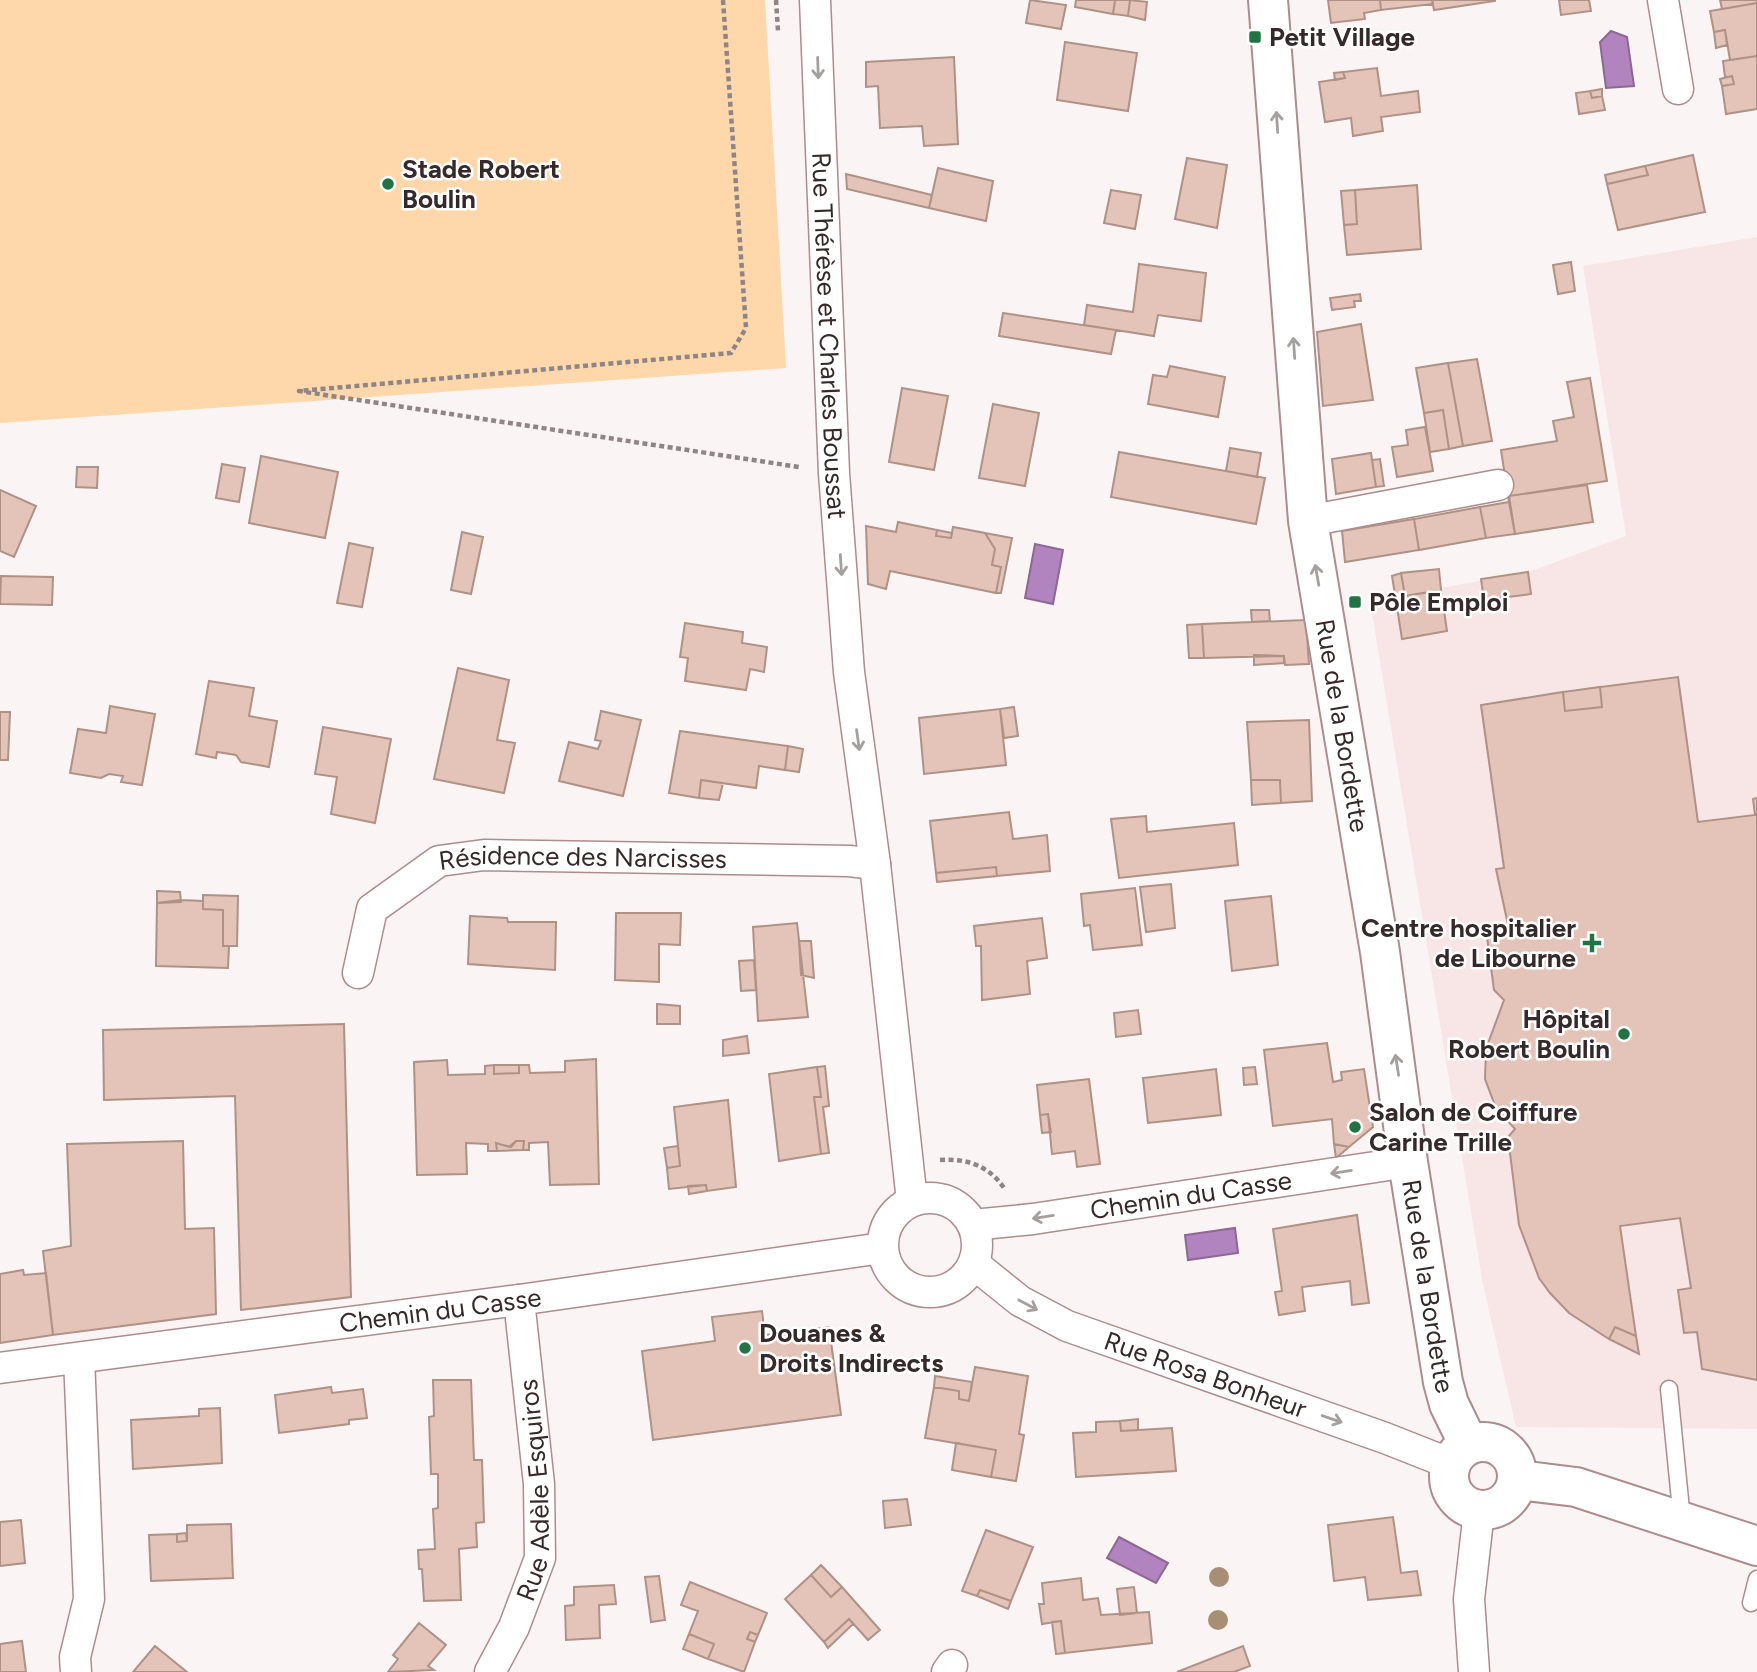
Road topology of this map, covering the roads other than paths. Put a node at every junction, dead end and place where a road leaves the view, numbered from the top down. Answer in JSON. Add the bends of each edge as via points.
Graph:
{"nodes":[{"id":1,"x":815,"y":0,"type":"edge"},
{"id":2,"x":1268,"y":0,"type":"edge"},
{"id":3,"x":1663,"y":0,"type":"edge"},
{"id":4,"x":1678,"y":89,"type":"dead end"},
{"id":5,"x":1498,"y":485,"type":"dead end"},
{"id":6,"x":1308,"y":521,"type":"junction"},
{"id":7,"x":875,"y":864,"type":"junction"},
{"id":8,"x":358,"y":973,"type":"dead end"},
{"id":9,"x":1408,"y":1161,"type":"junction"},
{"id":10,"x":912,"y":1201,"type":"junction"},
{"id":11,"x":973,"y":1225,"type":"junction"},
{"id":12,"x":882,"y":1248,"type":"junction"},
{"id":13,"x":974,"y":1264,"type":"junction"},
{"id":14,"x":519,"y":1300,"type":"junction"},
{"id":15,"x":79,"y":1358,"type":"junction"},
{"id":16,"x":0,"y":1368,"type":"edge"},
{"id":17,"x":1669,"y":1390,"type":"dead end"},
{"id":18,"x":1460,"y":1454,"type":"junction"},
{"id":19,"x":1518,"y":1480,"type":"junction"},
{"id":20,"x":1479,"y":1511,"type":"junction"},
{"id":21,"x":1682,"y":1523,"type":"junction"},
{"id":22,"x":1757,"y":1546,"type":"edge"},
{"id":23,"x":1757,"y":1579,"type":"edge"},
{"id":24,"x":1751,"y":1603,"type":"dead end"},
{"id":25,"x":76,"y":1672,"type":"edge"},
{"id":26,"x":490,"y":1672,"type":"edge"},
{"id":27,"x":1474,"y":1672,"type":"edge"}],
"edges":[{"from":1,"to":7,"type":"street","name":"Rue Thérèse et Charles Boussat","one_way":true,"via":[[834,473],[849,672]]},
{"from":6,"to":2,"type":"street","name":"Rue de la Bordette","one_way":true},
{"from":3,"to":4,"type":"street"},
{"from":5,"to":6,"type":"street"},
{"from":9,"to":6,"type":"street","name":"Rue de la Bordette","one_way":true,"via":[[1380,952]]},
{"from":7,"to":8,"type":"street","name":"Résidence des Narcisses","via":[[484,855],[439,861],[372,909]]},
{"from":7,"to":10,"type":"street"},
{"from":9,"to":11,"type":"street","name":"Chemin du Casse","one_way":true},
{"from":9,"to":18,"type":"street","name":"Rue de la Bordette","via":[[1443,1382]]},
{"from":10,"to":11,"type":"street","via":[[936,1198],[952,1203]]},
{"from":10,"to":12,"type":"street","via":[[888,1223]]},
{"from":11,"to":13,"type":"street","via":[[977,1238]]},
{"from":12,"to":13,"type":"street","via":[[894,1277],[922,1292],[953,1287]]},
{"from":12,"to":14,"type":"street","name":"Chemin du Casse"},
{"from":13,"to":18,"type":"street","name":"Rue Rosa Bonheur","one_way":true,"via":[[1020,1301],[1067,1326],[1373,1433]]},
{"from":14,"to":15,"type":"street","name":"Chemin du Casse"},
{"from":14,"to":26,"type":"street","name":"Rue Adèle Esquiros","via":[[539,1484],[540,1558],[514,1627]]},
{"from":15,"to":16,"type":"street","name":"Chemin du Casse"},
{"from":15,"to":25,"type":"street","via":[[89,1598],[75,1657]]},
{"from":17,"to":21,"type":"lane"},
{"from":18,"to":19,"type":"street","via":[[1484,1442],[1503,1448],[1515,1462]]},
{"from":18,"to":20,"type":"street","name":"Rue de la Bordette","via":[[1449,1485],[1460,1503]]},
{"from":19,"to":20,"type":"street","via":[[1505,1504]]},
{"from":19,"to":21,"type":"street","via":[[1576,1487]]},
{"from":20,"to":27,"type":"street","via":[[1469,1599]]},
{"from":21,"to":22,"type":"street"},
{"from":23,"to":24,"type":"lane"}]}
